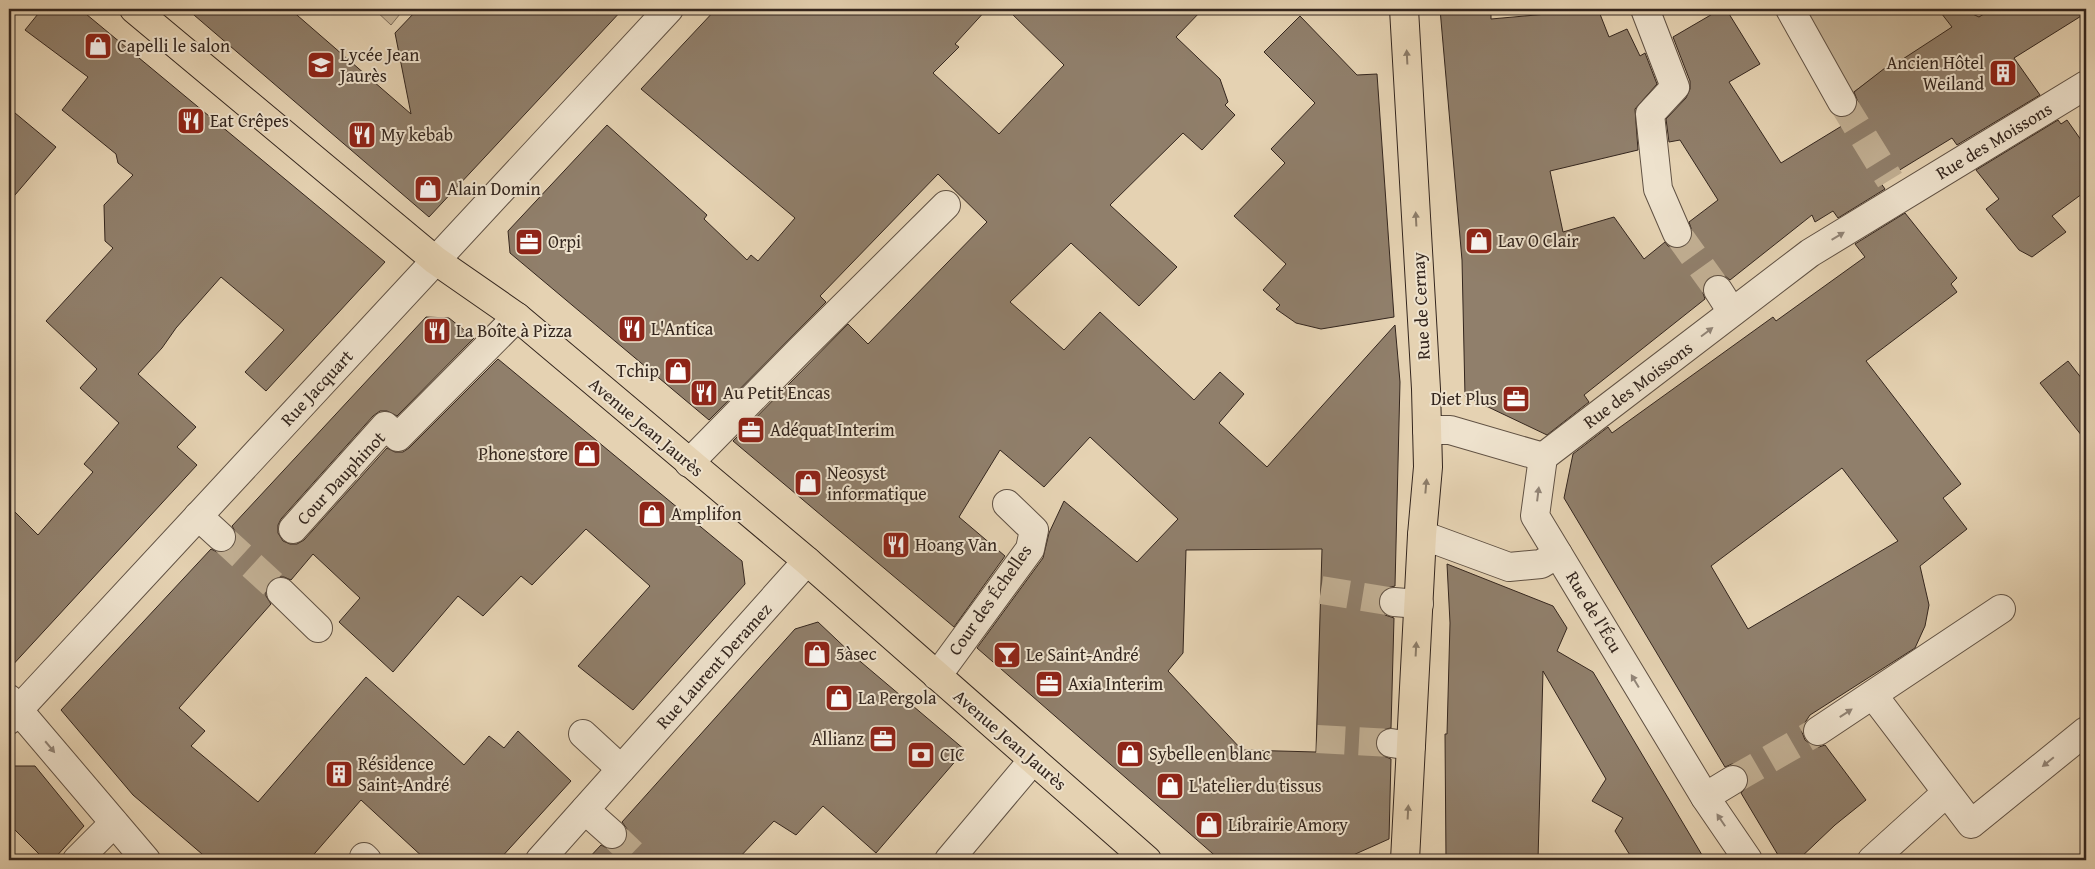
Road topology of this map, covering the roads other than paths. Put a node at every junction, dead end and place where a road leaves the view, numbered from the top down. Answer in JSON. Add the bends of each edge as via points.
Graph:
{"nodes":[{"id":1,"x":134,"y":9,"type":"edge"},
{"id":2,"x":669,"y":9,"type":"edge"},
{"id":3,"x":1404,"y":9,"type":"edge"},
{"id":4,"x":1645,"y":9,"type":"edge"},
{"id":5,"x":1790,"y":9,"type":"edge"},
{"id":6,"x":2086,"y":86,"type":"edge"},
{"id":7,"x":1842,"y":102,"type":"tunnel mouth"},
{"id":8,"x":946,"y":205,"type":"dead end"},
{"id":9,"x":1676,"y":233,"type":"tunnel mouth"},
{"id":10,"x":435,"y":260,"type":"junction"},
{"id":11,"x":1718,"y":290,"type":"tunnel mouth"},
{"id":12,"x":1732,"y":312,"type":"junction"},
{"id":13,"x":517,"y":317,"type":"junction"},
{"id":14,"x":1427,"y":430,"type":"junction"},
{"id":15,"x":1543,"y":457,"type":"junction"},
{"id":16,"x":689,"y":463,"type":"junction"},
{"id":17,"x":1007,"y":504,"type":"dead end"},
{"id":18,"x":198,"y":516,"type":"junction"},
{"id":19,"x":293,"y":530,"type":"dead end"},
{"id":20,"x":1422,"y":535,"type":"junction"},
{"id":21,"x":221,"y":537,"type":"tunnel mouth"},
{"id":22,"x":1558,"y":554,"type":"junction"},
{"id":23,"x":807,"y":561,"type":"junction"},
{"id":24,"x":281,"y":592,"type":"tunnel mouth"},
{"id":25,"x":2001,"y":608,"type":"dead end"},
{"id":26,"x":318,"y":628,"type":"dead end"},
{"id":27,"x":937,"y":676,"type":"junction"},
{"id":28,"x":1873,"y":695,"type":"junction"},
{"id":29,"x":12,"y":709,"type":"edge"},
{"id":30,"x":1818,"y":731,"type":"tunnel mouth"},
{"id":31,"x":2086,"y":731,"type":"edge"},
{"id":32,"x":583,"y":734,"type":"dead end"},
{"id":33,"x":1033,"y":760,"type":"junction"},
{"id":34,"x":621,"y":769,"type":"junction"},
{"id":35,"x":1733,"y":780,"type":"tunnel mouth"},
{"id":36,"x":1946,"y":793,"type":"junction"},
{"id":37,"x":1705,"y":797,"type":"junction"},
{"id":38,"x":585,"y":810,"type":"junction"},
{"id":39,"x":114,"y":823,"type":"junction"},
{"id":40,"x":612,"y":834,"type":"tunnel mouth"},
{"id":41,"x":77,"y":860,"type":"edge"},
{"id":42,"x":146,"y":860,"type":"edge"},
{"id":43,"x":540,"y":860,"type":"edge"},
{"id":44,"x":949,"y":860,"type":"edge"},
{"id":45,"x":1147,"y":860,"type":"edge"},
{"id":46,"x":1405,"y":860,"type":"edge"},
{"id":47,"x":1748,"y":860,"type":"edge"},
{"id":48,"x":1872,"y":860,"type":"edge"}],
"edges":[{"from":1,"to":10,"type":"main road","name":"Avenue Jean Jaurès"},
{"from":2,"to":10,"type":"street","name":"Rue Jacquart"},
{"from":14,"to":3,"type":"main road","name":"Rue de Cernay","one_way":true},
{"from":4,"to":9,"type":"street","via":[[1675,87],[1650,114],[1658,189]]},
{"from":5,"to":7,"type":"street"},
{"from":12,"to":6,"type":"street","name":"Rue des Moissons","one_way":true,"via":[[1896,189]]},
{"from":8,"to":16,"type":"street"},
{"from":10,"to":13,"type":"main road","name":"Avenue Jean Jaurès"},
{"from":10,"to":18,"type":"street","name":"Rue Jacquart"},
{"from":11,"to":12,"type":"street"},
{"from":15,"to":12,"type":"street","name":"Rue des Moissons","one_way":true},
{"from":13,"to":16,"type":"main road","name":"Avenue Jean Jaurès"},
{"from":13,"to":19,"type":"street","name":"Cour Dauphinot","via":[[398,437],[385,426]]},
{"from":14,"to":15,"type":"street","via":[[1450,430]]},
{"from":20,"to":14,"type":"main road","name":"Rue de Cernay","one_way":true,"via":[[1428,467]]},
{"from":22,"to":15,"type":"street","name":"Rue de l'Écu","one_way":true,"via":[[1535,516]]},
{"from":16,"to":23,"type":"main road","name":"Avenue Jean Jaurès"},
{"from":17,"to":27,"type":"street","name":"Cour des Échelles","via":[[1034,530],[1030,549]]},
{"from":18,"to":21,"type":"street"},
{"from":18,"to":29,"type":"street","name":"Rue Jacquart"},
{"from":20,"to":22,"type":"street","via":[[1509,566],[1541,564]]},
{"from":46,"to":20,"type":"main road","name":"Rue de Cernay","one_way":true,"via":[[1401,744],[1407,603]]},
{"from":37,"to":22,"type":"street","name":"Rue de l'Écu","one_way":true},
{"from":23,"to":27,"type":"main road","name":"Avenue Jean Jaurès"},
{"from":23,"to":34,"type":"street","name":"Rue Laurent Deramez"},
{"from":24,"to":26,"type":"street"},
{"from":25,"to":28,"type":"street"},
{"from":27,"to":33,"type":"main road","name":"Avenue Jean Jaurès"},
{"from":30,"to":28,"type":"street","one_way":true},
{"from":28,"to":36,"type":"street"},
{"from":29,"to":39,"type":"street","one_way":true},
{"from":31,"to":36,"type":"street","one_way":true,"via":[[1970,824]]},
{"from":32,"to":34,"type":"street"},
{"from":33,"to":44,"type":"street"},
{"from":33,"to":45,"type":"main road","name":"Avenue Jean Jaurès"},
{"from":34,"to":38,"type":"street","name":"Rue Laurent Deramez"},
{"from":35,"to":37,"type":"street"},
{"from":36,"to":48,"type":"street"},
{"from":47,"to":37,"type":"street","name":"Rue de l'Écu","one_way":true},
{"from":38,"to":40,"type":"street"},
{"from":38,"to":43,"type":"street","name":"Rue Laurent Deramez"},
{"from":39,"to":41,"type":"street"},
{"from":39,"to":42,"type":"street"}]}
